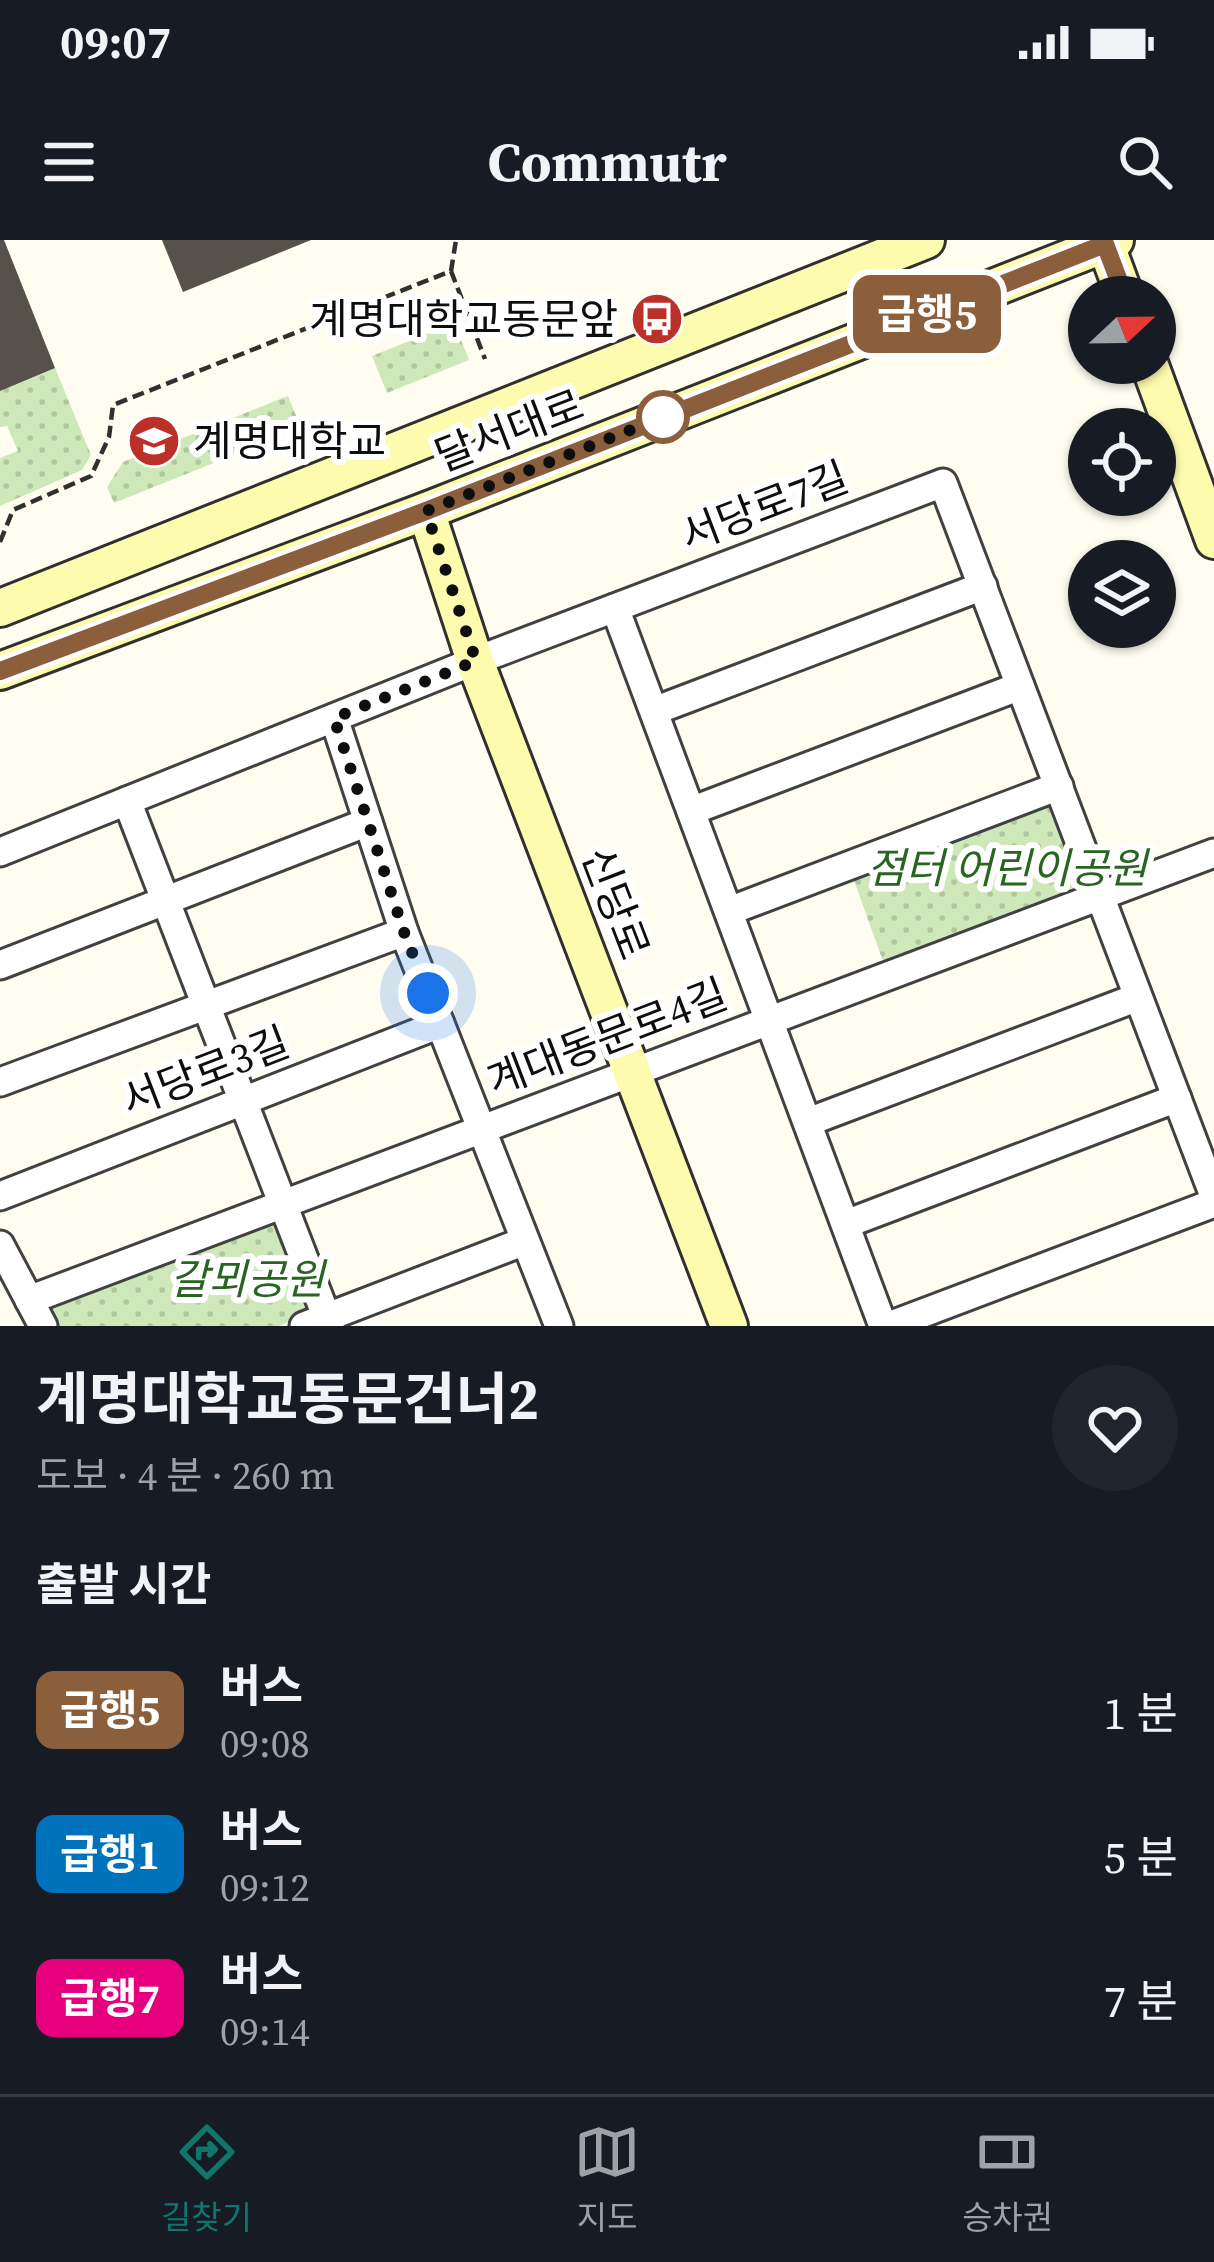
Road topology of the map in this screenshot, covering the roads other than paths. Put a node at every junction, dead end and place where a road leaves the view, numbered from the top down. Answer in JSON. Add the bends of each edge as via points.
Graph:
{"nodes":[{"id":1,"x":926,"y":240,"type":"edge"},
{"id":2,"x":1108,"y":241,"type":"edge"},
{"id":3,"x":1119,"y":276,"type":"edge"},
{"id":4,"x":1157,"y":384,"type":"edge"},
{"id":5,"x":426,"y":511,"type":"junction"},
{"id":6,"x":1214,"y":540,"type":"edge"},
{"id":7,"x":983,"y":586,"type":"junction"},
{"id":8,"x":0,"y":608,"type":"edge"},
{"id":9,"x":615,"y":608,"type":"junction"},
{"id":10,"x":476,"y":661,"type":"junction"},
{"id":11,"x":0,"y":671,"type":"edge"},
{"id":12,"x":1020,"y":686,"type":"junction"},
{"id":13,"x":654,"y":711,"type":"junction"},
{"id":14,"x":334,"y":718,"type":"junction"},
{"id":15,"x":1058,"y":786,"type":"junction"},
{"id":16,"x":127,"y":801,"type":"junction"},
{"id":17,"x":691,"y":811,"type":"junction"},
{"id":18,"x":368,"y":822,"type":"junction"},
{"id":19,"x":0,"y":852,"type":"edge"},
{"id":20,"x":1214,"y":853,"type":"edge"},
{"id":21,"x":1100,"y":896,"type":"junction"},
{"id":22,"x":165,"y":901,"type":"junction"},
{"id":23,"x":729,"y":911,"type":"junction"},
{"id":24,"x":404,"y":932,"type":"junction"},
{"id":25,"x":0,"y":965,"type":"edge"},
{"id":26,"x":1138,"y":997,"type":"junction"},
{"id":27,"x":206,"y":1005,"type":"junction"},
{"id":28,"x":770,"y":1021,"type":"junction"},
{"id":29,"x":440,"y":1024,"type":"junction"},
{"id":30,"x":633,"y":1072,"type":"junction"},
{"id":31,"x":0,"y":1082,"type":"edge"},
{"id":32,"x":1177,"y":1098,"type":"junction"},
{"id":33,"x":243,"y":1101,"type":"junction"},
{"id":34,"x":808,"y":1122,"type":"junction"},
{"id":35,"x":482,"y":1129,"type":"junction"},
{"id":36,"x":0,"y":1196,"type":"edge"},
{"id":37,"x":1214,"y":1200,"type":"edge"},
{"id":38,"x":283,"y":1204,"type":"junction"},
{"id":39,"x":846,"y":1224,"type":"junction"},
{"id":40,"x":525,"y":1241,"type":"junction"},
{"id":41,"x":0,"y":1245,"type":"edge"},
{"id":42,"x":28,"y":1300,"type":"junction"},
{"id":43,"x":320,"y":1323,"type":"edge"},
{"id":44,"x":43,"y":1326,"type":"edge"},
{"id":45,"x":559,"y":1326,"type":"edge"},
{"id":46,"x":730,"y":1326,"type":"edge"},
{"id":47,"x":886,"y":1326,"type":"edge"}],
"edges":[{"from":1,"to":8,"type":"main road","name":"달서대로"},
{"from":2,"to":3,"type":"main road"},
{"from":2,"to":5,"type":"main road","name":"달서대로"},
{"from":4,"to":6,"type":"main road"},
{"from":5,"to":10,"type":"main road","name":"신당로"},
{"from":5,"to":11,"type":"main road","name":"달서대로"},
{"from":7,"to":9,"type":"street","name":"서당로7길","via":[[944,483]]},
{"from":7,"to":12,"type":"street","name":"서당로7길"},
{"from":7,"to":13,"type":"street"},
{"from":9,"to":10,"type":"street"},
{"from":9,"to":13,"type":"street","name":"서당로7길"},
{"from":10,"to":14,"type":"street"},
{"from":10,"to":30,"type":"main road","name":"신당로"},
{"from":12,"to":15,"type":"street","name":"서당로7길"},
{"from":12,"to":17,"type":"street"},
{"from":13,"to":17,"type":"street","name":"서당로7길"},
{"from":14,"to":16,"type":"street"},
{"from":14,"to":18,"type":"street"},
{"from":15,"to":21,"type":"street","name":"서당로7길"},
{"from":15,"to":23,"type":"street"},
{"from":16,"to":19,"type":"street"},
{"from":16,"to":22,"type":"street"},
{"from":17,"to":23,"type":"street","name":"서당로7길"},
{"from":18,"to":22,"type":"street"},
{"from":18,"to":24,"type":"street"},
{"from":20,"to":21,"type":"street","name":"계대동문로4길"},
{"from":21,"to":26,"type":"street","name":"서당로7길"},
{"from":21,"to":28,"type":"street","name":"계대동문로4길"},
{"from":22,"to":25,"type":"street"},
{"from":22,"to":27,"type":"street"},
{"from":23,"to":28,"type":"street","name":"서당로7길"},
{"from":24,"to":27,"type":"street","name":"서당로3길"},
{"from":24,"to":29,"type":"street"},
{"from":26,"to":32,"type":"street","name":"서당로7길"},
{"from":26,"to":34,"type":"street"},
{"from":27,"to":31,"type":"street","name":"서당로3길"},
{"from":27,"to":33,"type":"street"},
{"from":28,"to":30,"type":"street","name":"계대동문로4길"},
{"from":28,"to":34,"type":"street","name":"서당로7길"},
{"from":29,"to":33,"type":"street","name":"서당로3길"},
{"from":29,"to":35,"type":"street"},
{"from":30,"to":35,"type":"street","name":"계대동문로4길"},
{"from":30,"to":46,"type":"main road","name":"신당로"},
{"from":32,"to":37,"type":"street","name":"서당로7길"},
{"from":32,"to":39,"type":"street"},
{"from":33,"to":36,"type":"street","name":"서당로3길"},
{"from":33,"to":38,"type":"street"},
{"from":34,"to":39,"type":"street","name":"서당로7길"},
{"from":35,"to":38,"type":"street","name":"계대동문로4길"},
{"from":35,"to":40,"type":"street"},
{"from":37,"to":47,"type":"street","name":"서당로7길"},
{"from":38,"to":42,"type":"street","name":"계대동문로4길"},
{"from":38,"to":43,"type":"street"},
{"from":39,"to":47,"type":"street","name":"서당로7길"},
{"from":40,"to":43,"type":"street"},
{"from":40,"to":45,"type":"street"},
{"from":41,"to":42,"type":"street"},
{"from":42,"to":44,"type":"street"}]}
